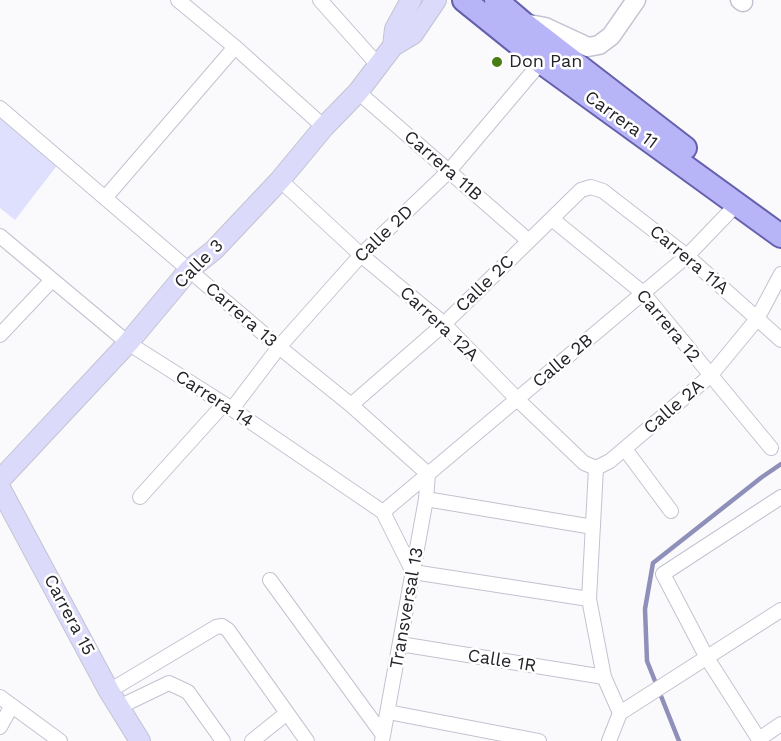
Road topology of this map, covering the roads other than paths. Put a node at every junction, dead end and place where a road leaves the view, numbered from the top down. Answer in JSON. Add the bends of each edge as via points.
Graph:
{"nodes":[{"id":1,"x":178,"y":0,"type":"edge"},
{"id":2,"x":320,"y":0,"type":"edge"},
{"id":3,"x":411,"y":0,"type":"edge"},
{"id":4,"x":436,"y":0,"type":"edge"},
{"id":5,"x":464,"y":0,"type":"edge"},
{"id":6,"x":496,"y":0,"type":"edge"},
{"id":7,"x":636,"y":0,"type":"edge"},
{"id":8,"x":517,"y":30,"type":"junction"},
{"id":9,"x":393,"y":46,"type":"junction"},
{"id":10,"x":235,"y":47,"type":"junction"},
{"id":11,"x":541,"y":62,"type":"junction"},
{"id":12,"x":378,"y":64,"type":"junction"},
{"id":13,"x":358,"y":92,"type":"junction"},
{"id":14,"x":0,"y":108,"type":"edge"},
{"id":15,"x":324,"y":127,"type":"junction"},
{"id":16,"x":449,"y":171,"type":"junction"},
{"id":17,"x":280,"y":180,"type":"junction"},
{"id":18,"x":591,"y":187,"type":"joint"},
{"id":19,"x":105,"y":198,"type":"junction"},
{"id":20,"x":736,"y":204,"type":"junction"},
{"id":21,"x":552,"y":219,"type":"junction"},
{"id":22,"x":781,"y":222,"type":"edge"},
{"id":23,"x":0,"y":236,"type":"edge"},
{"id":24,"x":781,"y":236,"type":"edge"},
{"id":25,"x":530,"y":241,"type":"junction"},
{"id":26,"x":361,"y":255,"type":"junction"},
{"id":27,"x":687,"y":256,"type":"junction"},
{"id":28,"x":189,"y":270,"type":"junction"},
{"id":29,"x":781,"y":274,"type":"edge"},
{"id":30,"x":52,"y":280,"type":"junction"},
{"id":31,"x":643,"y":293,"type":"junction"},
{"id":32,"x":757,"y":319,"type":"junction"},
{"id":33,"x":444,"y":324,"type":"junction"},
{"id":34,"x":0,"y":335,"type":"edge"},
{"id":35,"x":781,"y":340,"type":"edge"},
{"id":36,"x":128,"y":344,"type":"junction"},
{"id":37,"x":279,"y":347,"type":"junction"},
{"id":38,"x":710,"y":376,"type":"junction"},
{"id":39,"x":517,"y":399,"type":"junction"},
{"id":40,"x":351,"y":405,"type":"junction"},
{"id":41,"x":227,"y":407,"type":"junction"},
{"id":42,"x":771,"y":448,"type":"dead end"},
{"id":43,"x":625,"y":449,"type":"junction"},
{"id":44,"x":596,"y":468,"type":"junction"},
{"id":45,"x":428,"y":474,"type":"junction"},
{"id":46,"x":0,"y":480,"type":"edge"},
{"id":47,"x":0,"y":488,"type":"edge"},
{"id":48,"x":140,"y":497,"type":"dead end"},
{"id":49,"x":781,"y":497,"type":"edge"},
{"id":50,"x":426,"y":499,"type":"junction"},
{"id":51,"x":671,"y":511,"type":"dead end"},
{"id":52,"x":383,"y":512,"type":"junction"},
{"id":53,"x":593,"y":527,"type":"junction"},
{"id":54,"x":413,"y":572,"type":"junction"},
{"id":55,"x":270,"y":580,"type":"dead end"},
{"id":56,"x":589,"y":599,"type":"junction"},
{"id":57,"x":781,"y":610,"type":"edge"},
{"id":58,"x":400,"y":644,"type":"junction"},
{"id":59,"x":707,"y":658,"type":"junction"},
{"id":60,"x":604,"y":677,"type":"junction"},
{"id":61,"x":0,"y":698,"type":"edge"},
{"id":62,"x":114,"y":699,"type":"junction"},
{"id":63,"x":11,"y":707,"type":"junction"},
{"id":64,"x":388,"y":712,"type":"junction"},
{"id":65,"x":286,"y":713,"type":"junction"},
{"id":66,"x":620,"y":713,"type":"junction"},
{"id":67,"x":781,"y":724,"type":"edge"},
{"id":68,"x":0,"y":727,"type":"edge"},
{"id":69,"x":383,"y":738,"type":"edge"},
{"id":70,"x":137,"y":739,"type":"edge"},
{"id":71,"x":759,"y":740,"type":"edge"},
{"id":72,"x":60,"y":741,"type":"edge"},
{"id":73,"x":223,"y":741,"type":"edge"},
{"id":74,"x":252,"y":741,"type":"edge"},
{"id":75,"x":307,"y":741,"type":"edge"},
{"id":76,"x":539,"y":741,"type":"edge"},
{"id":77,"x":609,"y":741,"type":"edge"}],
"edges":[{"from":1,"to":10,"type":"street"},
{"from":2,"to":12,"type":"street"},
{"from":3,"to":9,"type":"main road","name":"Calle 3","via":[[394,29]]},
{"from":4,"to":9,"type":"main road","name":"Calle 3","via":[[412,34]]},
{"from":5,"to":8,"type":"main road","name":"Carrera 11"},
{"from":6,"to":8,"type":"main road","name":"Carrera 11"},
{"from":7,"to":8,"type":"street","via":[[611,36],[599,45],[588,47],[545,27]]},
{"from":8,"to":11,"type":"main road","name":"Carrera 11"},
{"from":8,"to":22,"type":"main road","name":"Carrera 11"},
{"from":9,"to":12,"type":"main road","name":"Calle 3"},
{"from":10,"to":15,"type":"street"},
{"from":10,"to":19,"type":"street"},
{"from":11,"to":16,"type":"street","name":"Calle 2D"},
{"from":11,"to":20,"type":"main road","name":"Carrera 11"},
{"from":12,"to":13,"type":"main road","name":"Calle 3"},
{"from":13,"to":15,"type":"main road","name":"Calle 3"},
{"from":13,"to":16,"type":"street","name":"Carrera 11B"},
{"from":14,"to":19,"type":"street","name":"Carrera 13"},
{"from":15,"to":17,"type":"main road","name":"Calle 3"},
{"from":16,"to":25,"type":"street","name":"Carrera 11B"},
{"from":16,"to":26,"type":"street","name":"Calle 2D"},
{"from":17,"to":26,"type":"street","name":"Carrera 12A"},
{"from":17,"to":28,"type":"main road","name":"Calle 3","via":[[214,250]]},
{"from":18,"to":21,"type":"street","name":"Calle 2C","via":[[581,190]]},
{"from":18,"to":27,"type":"street","name":"Carrera 11A","via":[[603,191]]},
{"from":19,"to":28,"type":"street","name":"Carrera 13"},
{"from":20,"to":24,"type":"main road","name":"Carrera 11"},
{"from":20,"to":27,"type":"street","name":"Calle 2B"},
{"from":21,"to":25,"type":"street","name":"Calle 2C"},
{"from":21,"to":31,"type":"street","name":"Carrera 12"},
{"from":23,"to":30,"type":"street","name":"Carrera 14"},
{"from":25,"to":33,"type":"street","name":"Calle 2C"},
{"from":26,"to":33,"type":"street","name":"Carrera 12A"},
{"from":26,"to":37,"type":"street","name":"Calle 2D"},
{"from":27,"to":31,"type":"street","name":"Calle 2B"},
{"from":27,"to":32,"type":"street","name":"Carrera 11A"},
{"from":28,"to":36,"type":"main road","name":"Calle 3"},
{"from":28,"to":37,"type":"street","name":"Carrera 13"},
{"from":29,"to":32,"type":"street","name":"Calle 2A"},
{"from":30,"to":34,"type":"street"},
{"from":30,"to":36,"type":"street","name":"Carrera 14"},
{"from":31,"to":38,"type":"street","name":"Carrera 12"},
{"from":31,"to":39,"type":"street","name":"Calle 2B"},
{"from":32,"to":35,"type":"street","name":"Carrera 11A"},
{"from":32,"to":38,"type":"street","name":"Calle 2A"},
{"from":33,"to":39,"type":"street","name":"Carrera 12A"},
{"from":33,"to":40,"type":"street","name":"Calle 2C"},
{"from":36,"to":41,"type":"street","name":"Carrera 14"},
{"from":36,"to":46,"type":"main road","name":"Calle 3"},
{"from":37,"to":40,"type":"street","name":"Carrera 13"},
{"from":37,"to":41,"type":"street","name":"Calle 2D"},
{"from":38,"to":42,"type":"street","name":"Carrera 12"},
{"from":38,"to":43,"type":"street","name":"Calle 2A"},
{"from":39,"to":44,"type":"street","name":"Carrera 12A","via":[[584,463]]},
{"from":39,"to":45,"type":"street","name":"Calle 2B"},
{"from":40,"to":45,"type":"street","name":"Carrera 13"},
{"from":41,"to":48,"type":"street","name":"Calle 2D"},
{"from":41,"to":52,"type":"street","name":"Carrera 14"},
{"from":43,"to":44,"type":"street","name":"Calle 2A"},
{"from":43,"to":51,"type":"street"},
{"from":44,"to":53,"type":"street"},
{"from":45,"to":50,"type":"street","name":"Transversal 13"},
{"from":45,"to":52,"type":"street","name":"Calle 2B"},
{"from":47,"to":62,"type":"main road","name":"Carrera 15"},
{"from":49,"to":59,"type":"street","via":[[663,574]]},
{"from":50,"to":53,"type":"street"},
{"from":50,"to":54,"type":"street","name":"Transversal 13"},
{"from":52,"to":54,"type":"street","name":"Carrera 14"},
{"from":53,"to":56,"type":"street"},
{"from":54,"to":56,"type":"street"},
{"from":54,"to":58,"type":"street","name":"Transversal 13"},
{"from":55,"to":69,"type":"street"},
{"from":56,"to":60,"type":"street"},
{"from":57,"to":59,"type":"street"},
{"from":58,"to":60,"type":"street","name":"Calle 1R"},
{"from":58,"to":64,"type":"street","name":"Transversal 13"},
{"from":59,"to":66,"type":"street"},
{"from":59,"to":71,"type":"street"},
{"from":60,"to":66,"type":"street"},
{"from":61,"to":63,"type":"street"},
{"from":62,"to":65,"type":"street","via":[[222,626]]},
{"from":62,"to":70,"type":"main road","name":"Carrera 15"},
{"from":62,"to":73,"type":"street","via":[[169,683],[180,687],[188,692]]},
{"from":63,"to":68,"type":"street"},
{"from":63,"to":72,"type":"street"},
{"from":64,"to":69,"type":"street","name":"Transversal 13"},
{"from":64,"to":76,"type":"street"},
{"from":65,"to":74,"type":"street"},
{"from":65,"to":75,"type":"street"},
{"from":66,"to":77,"type":"street"},
{"from":67,"to":71,"type":"street"}]}
